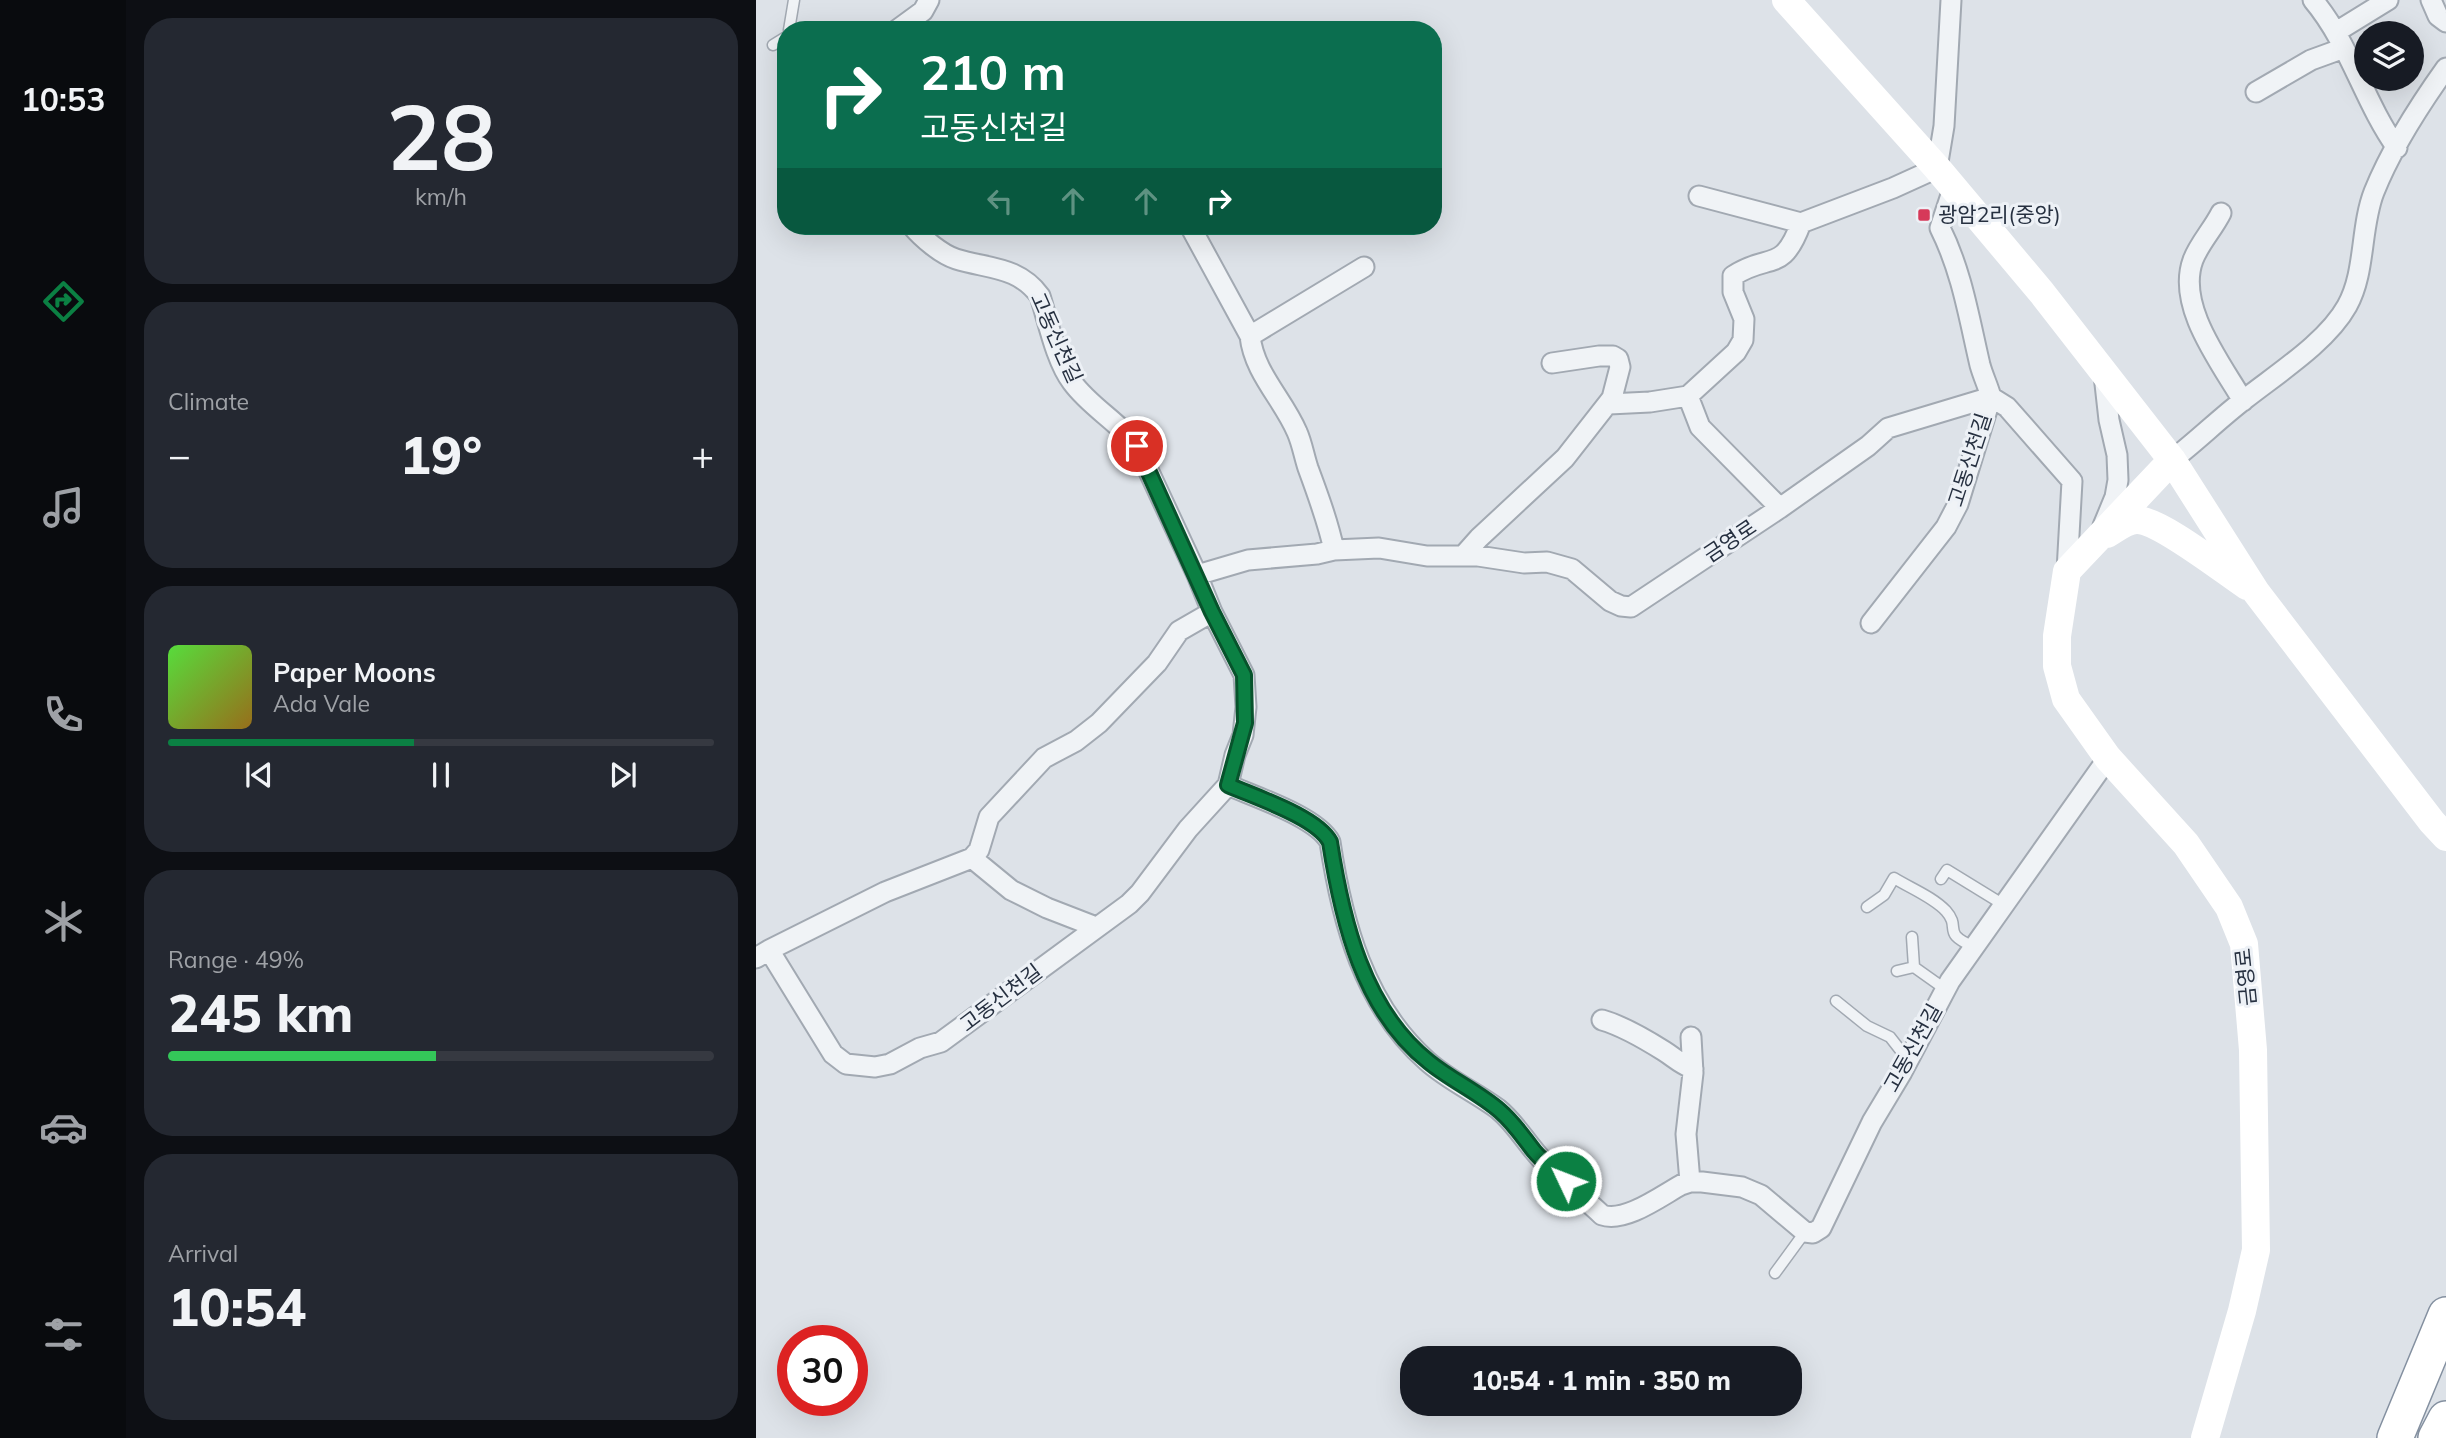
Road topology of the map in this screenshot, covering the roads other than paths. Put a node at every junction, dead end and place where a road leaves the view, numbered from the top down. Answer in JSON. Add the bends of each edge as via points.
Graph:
{"nodes":[{"id":1,"x":794,"y":0,"type":"edge"},
{"id":2,"x":929,"y":0,"type":"edge"},
{"id":3,"x":1786,"y":0,"type":"edge"},
{"id":4,"x":1951,"y":0,"type":"edge"},
{"id":5,"x":2313,"y":0,"type":"edge"},
{"id":6,"x":2388,"y":0,"type":"edge"},
{"id":7,"x":2431,"y":0,"type":"edge"},
{"id":8,"x":790,"y":21,"type":"edge"},
{"id":9,"x":909,"y":21,"type":"edge"},
{"id":10,"x":2446,"y":22,"type":"edge"},
{"id":11,"x":2340,"y":40,"type":"junction"},
{"id":12,"x":777,"y":42,"type":"edge"},
{"id":13,"x":773,"y":44,"type":"dead end"},
{"id":14,"x":2446,"y":68,"type":"edge"},
{"id":15,"x":2256,"y":92,"type":"dead end"},
{"id":16,"x":2397,"y":148,"type":"junction"},
{"id":17,"x":1945,"y":179,"type":"junction"},
{"id":18,"x":1699,"y":196,"type":"dead end"},
{"id":19,"x":2221,"y":214,"type":"dead end"},
{"id":20,"x":1801,"y":223,"type":"junction"},
{"id":21,"x":923,"y":235,"type":"edge"},
{"id":22,"x":1195,"y":235,"type":"edge"},
{"id":23,"x":1364,"y":267,"type":"dead end"},
{"id":24,"x":1250,"y":337,"type":"junction"},
{"id":25,"x":1552,"y":363,"type":"dead end"},
{"id":26,"x":2104,"y":374,"type":"junction"},
{"id":27,"x":1688,"y":396,"type":"junction"},
{"id":28,"x":1990,"y":397,"type":"junction"},
{"id":29,"x":2243,"y":401,"type":"junction"},
{"id":30,"x":1608,"y":404,"type":"junction"},
{"id":31,"x":2172,"y":460,"type":"junction"},
{"id":32,"x":1780,"y":508,"type":"junction"},
{"id":33,"x":2096,"y":541,"type":"junction"},
{"id":34,"x":1334,"y":550,"type":"junction"},
{"id":35,"x":1463,"y":556,"type":"junction"},
{"id":36,"x":2067,"y":571,"type":"junction"},
{"id":37,"x":1197,"y":575,"type":"junction"},
{"id":38,"x":2256,"y":592,"type":"junction"},
{"id":39,"x":1212,"y":612,"type":"junction"},
{"id":40,"x":1871,"y":623,"type":"dead end"},
{"id":41,"x":2108,"y":758,"type":"junction"},
{"id":42,"x":1228,"y":785,"type":"junction"},
{"id":43,"x":2446,"y":837,"type":"edge"},
{"id":44,"x":972,"y":858,"type":"junction"},
{"id":45,"x":1941,"y":879,"type":"dead end"},
{"id":46,"x":2005,"y":905,"type":"junction"},
{"id":47,"x":1867,"y":907,"type":"dead end"},
{"id":48,"x":1096,"y":927,"type":"junction"},
{"id":49,"x":1912,"y":937,"type":"dead end"},
{"id":50,"x":1974,"y":947,"type":"junction"},
{"id":51,"x":762,"y":954,"type":"edge"},
{"id":52,"x":1914,"y":967,"type":"junction"},
{"id":53,"x":1897,"y":971,"type":"dead end"},
{"id":54,"x":1945,"y":989,"type":"junction"},
{"id":55,"x":1836,"y":1001,"type":"dead end"},
{"id":56,"x":1602,"y":1020,"type":"dead end"},
{"id":57,"x":1691,"y":1037,"type":"dead end"},
{"id":58,"x":1908,"y":1060,"type":"junction"},
{"id":59,"x":1693,"y":1069,"type":"junction"},
{"id":60,"x":1690,"y":1182,"type":"junction"},
{"id":61,"x":1805,"y":1232,"type":"junction"},
{"id":62,"x":1775,"y":1273,"type":"dead end"},
{"id":63,"x":2446,"y":1315,"type":"edge"},
{"id":64,"x":2446,"y":1419,"type":"edge"},
{"id":65,"x":2205,"y":1438,"type":"edge"},
{"id":66,"x":2395,"y":1438,"type":"edge"},
{"id":67,"x":2436,"y":1438,"type":"edge"}],
"edges":[{"from":1,"to":8,"type":"lane"},
{"from":2,"to":9,"type":"street"},
{"from":3,"to":17,"type":"street"},
{"from":4,"to":17,"type":"street"},
{"from":5,"to":11,"type":"street"},
{"from":6,"to":11,"type":"street"},
{"from":7,"to":10,"type":"street"},
{"from":11,"to":15,"type":"street"},
{"from":11,"to":16,"type":"street"},
{"from":12,"to":13,"type":"lane"},
{"from":14,"to":16,"type":"street"},
{"from":16,"to":29,"type":"street","via":[[2374,193],[2353,292],[2344,310],[2308,349]]},
{"from":17,"to":20,"type":"street","via":[[1893,188]]},
{"from":17,"to":26,"type":"street"},
{"from":17,"to":28,"type":"street","via":[[1940,228],[1964,287]]},
{"from":18,"to":20,"type":"street"},
{"from":19,"to":29,"type":"street","via":[[2190,269],[2191,297],[2203,334]]},
{"from":20,"to":27,"type":"street","via":[[1785,254],[1733,276],[1733,292],[1744,318],[1743,340]]},
{"from":21,"to":37,"type":"street","name":"고동신천길","via":[[947,255],[1018,274],[1032,285],[1070,380],[1137,446]]},
{"from":22,"to":24,"type":"street"},
{"from":23,"to":24,"type":"street"},
{"from":24,"to":34,"type":"street","via":[[1262,374],[1297,433]]},
{"from":25,"to":30,"type":"street","via":[[1609,355],[1618,359],[1620,367]]},
{"from":26,"to":31,"type":"street"},
{"from":26,"to":33,"type":"street","via":[[2118,480]]},
{"from":27,"to":30,"type":"street"},
{"from":27,"to":32,"type":"street","via":[[1700,427]]},
{"from":28,"to":32,"type":"street","name":"금영로","via":[[1888,428]]},
{"from":28,"to":36,"type":"street","name":"금영로","via":[[2007,407],[2071,481]]},
{"from":28,"to":40,"type":"street","name":"고동신천길","via":[[1958,504]]},
{"from":29,"to":31,"type":"street"},
{"from":30,"to":35,"type":"street","via":[[1565,458]]},
{"from":31,"to":33,"type":"street"},
{"from":31,"to":38,"type":"street"},
{"from":32,"to":35,"type":"street","name":"금영로","via":[[1631,607],[1610,601],[1572,569],[1547,562]]},
{"from":33,"to":36,"type":"street"},
{"from":33,"to":38,"type":"street","via":[[2125,523],[2138,520],[2158,525]]},
{"from":34,"to":35,"type":"street","via":[[1379,548],[1426,556]]},
{"from":34,"to":37,"type":"street","via":[[1248,560]]},
{"from":36,"to":41,"type":"street","name":"금영로","via":[[2056,636],[2057,666],[2066,699]]},
{"from":37,"to":39,"type":"street","name":"고동신천길"},
{"from":38,"to":43,"type":"street"},
{"from":39,"to":42,"type":"street","name":"고동신천길","via":[[1244,675],[1245,723]]},
{"from":39,"to":44,"type":"street","via":[[1179,631],[1157,663],[1099,723],[1044,758],[989,817]]},
{"from":41,"to":46,"type":"street","name":"고동신천길"},
{"from":41,"to":65,"type":"street","name":"금영로","via":[[2186,844],[2229,906],[2244,944],[2253,1050],[2256,1250]]},
{"from":42,"to":48,"type":"street","name":"고동신천길","via":[[1140,893]]},
{"from":42,"to":60,"type":"street","via":[[1325,832],[1355,952],[1395,1027],[1427,1061],[1499,1110],[1536,1153],[1602,1215],[1624,1215]]},
{"from":44,"to":48,"type":"street","via":[[1011,890]]},
{"from":44,"to":51,"type":"street","name":"고동신천길","via":[[884,892]]},
{"from":45,"to":46,"type":"lane","via":[[1947,870]]},
{"from":46,"to":50,"type":"street","name":"고동신천길"},
{"from":47,"to":50,"type":"lane","via":[[1884,895],[1894,878],[1944,909],[1957,940]]},
{"from":48,"to":51,"type":"street","name":"고동신천길","via":[[941,1042],[876,1067],[846,1064],[833,1054]]},
{"from":49,"to":52,"type":"lane"},
{"from":50,"to":54,"type":"street","name":"고동신천길"},
{"from":52,"to":53,"type":"lane"},
{"from":52,"to":54,"type":"lane"},
{"from":54,"to":58,"type":"street","name":"고동신천길"},
{"from":55,"to":58,"type":"lane","via":[[1867,1026],[1890,1037]]},
{"from":56,"to":59,"type":"street"},
{"from":57,"to":59,"type":"street"},
{"from":58,"to":61,"type":"street","name":"고동신천길","via":[[1848,1168],[1821,1228]]},
{"from":59,"to":60,"type":"street","via":[[1686,1134]]},
{"from":60,"to":61,"type":"street","via":[[1742,1187],[1761,1195]]},
{"from":61,"to":62,"type":"lane"},
{"from":63,"to":66,"type":"highway"},
{"from":64,"to":67,"type":"highway"}]}
